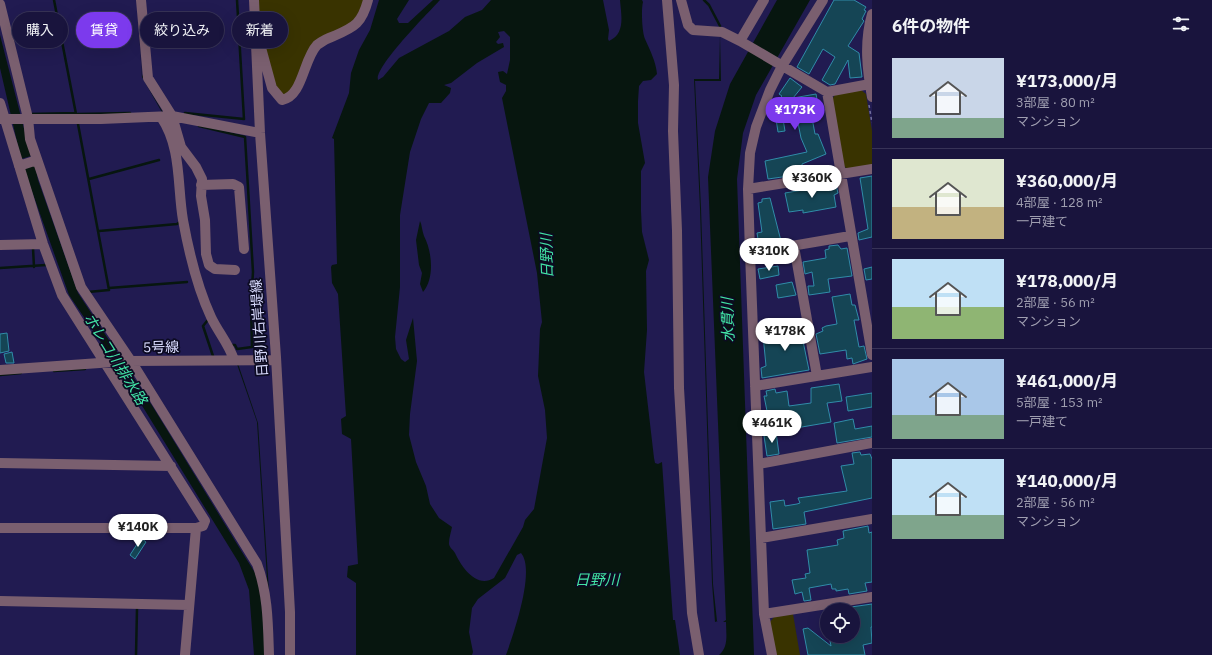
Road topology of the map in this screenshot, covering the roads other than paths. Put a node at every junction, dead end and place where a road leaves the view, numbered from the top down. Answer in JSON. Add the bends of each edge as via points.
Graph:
{"nodes":[{"id":1,"x":142,"y":0,"type":"edge"},
{"id":2,"x":254,"y":0,"type":"edge"},
{"id":3,"x":368,"y":0,"type":"edge"},
{"id":4,"x":667,"y":0,"type":"edge"},
{"id":5,"x":681,"y":0,"type":"edge"},
{"id":6,"x":764,"y":0,"type":"edge"},
{"id":7,"x":823,"y":0,"type":"edge"},
{"id":8,"x":0,"y":4,"type":"edge"},
{"id":9,"x":255,"y":12,"type":"edge"},
{"id":10,"x":872,"y":14,"type":"edge"},
{"id":11,"x":743,"y":43,"type":"junction"},
{"id":12,"x":257,"y":48,"type":"edge"},
{"id":13,"x":262,"y":48,"type":"edge"},
{"id":14,"x":780,"y":65,"type":"junction"},
{"id":15,"x":870,"y":84,"type":"junction"},
{"id":16,"x":827,"y":92,"type":"junction"},
{"id":17,"x":872,"y":97,"type":"edge"},
{"id":18,"x":0,"y":103,"type":"edge"},
{"id":19,"x":172,"y":116,"type":"junction"},
{"id":20,"x":161,"y":117,"type":"junction"},
{"id":21,"x":26,"y":118,"type":"junction"},
{"id":22,"x":4,"y":119,"type":"edge"},
{"id":23,"x":260,"y":133,"type":"junction"},
{"id":24,"x":37,"y":160,"type":"junction"},
{"id":25,"x":19,"y":166,"type":"junction"},
{"id":26,"x":872,"y":169,"type":"edge"},
{"id":27,"x":841,"y":174,"type":"junction"},
{"id":28,"x":201,"y":184,"type":"junction"},
{"id":29,"x":748,"y":189,"type":"junction"},
{"id":30,"x":850,"y":236,"type":"junction"},
{"id":31,"x":43,"y":244,"type":"junction"},
{"id":32,"x":0,"y":245,"type":"edge"},
{"id":33,"x":794,"y":246,"type":"junction"},
{"id":34,"x":244,"y":249,"type":"dead end"},
{"id":35,"x":750,"y":253,"type":"junction"},
{"id":36,"x":235,"y":270,"type":"dead end"},
{"id":37,"x":872,"y":355,"type":"edge"},
{"id":38,"x":234,"y":360,"type":"junction"},
{"id":39,"x":276,"y":360,"type":"junction"},
{"id":40,"x":130,"y":361,"type":"junction"},
{"id":41,"x":108,"y":363,"type":"junction"},
{"id":42,"x":872,"y":367,"type":"edge"},
{"id":43,"x":0,"y":370,"type":"edge"},
{"id":44,"x":817,"y":376,"type":"junction"},
{"id":45,"x":755,"y":386,"type":"junction"},
{"id":46,"x":872,"y":443,"type":"edge"},
{"id":47,"x":0,"y":463,"type":"edge"},
{"id":48,"x":759,"y":464,"type":"junction"},
{"id":49,"x":171,"y":466,"type":"junction"},
{"id":50,"x":872,"y":519,"type":"edge"},
{"id":51,"x":0,"y":528,"type":"edge"},
{"id":52,"x":196,"y":528,"type":"junction"},
{"id":53,"x":761,"y":538,"type":"junction"},
{"id":54,"x":872,"y":597,"type":"edge"},
{"id":55,"x":0,"y":601,"type":"edge"},
{"id":56,"x":189,"y":605,"type":"junction"},
{"id":57,"x":764,"y":614,"type":"junction"},
{"id":58,"x":185,"y":655,"type":"edge"},
{"id":59,"x":269,"y":655,"type":"edge"},
{"id":60,"x":290,"y":655,"type":"edge"},
{"id":61,"x":699,"y":655,"type":"edge"},
{"id":62,"x":772,"y":655,"type":"edge"}],
"edges":[{"from":1,"to":19,"type":"street","via":[[148,78]]},
{"from":2,"to":9,"type":"street","name":"日野川右岸堤線"},
{"from":3,"to":13,"type":"street","via":[[363,17],[356,25],[318,44],[289,99],[282,100],[272,88]]},
{"from":4,"to":61,"type":"street","via":[[674,85],[679,388],[692,613]]},
{"from":5,"to":11,"type":"street","via":[[688,25],[693,30],[722,32]]},
{"from":6,"to":11,"type":"street"},
{"from":7,"to":14,"type":"street"},
{"from":8,"to":21,"type":"street"},
{"from":10,"to":15,"type":"street","via":[[866,50]]},
{"from":11,"to":14,"type":"street"},
{"from":12,"to":23,"type":"street","name":"日野川右岸堤線"},
{"from":14,"to":16,"type":"street"},
{"from":14,"to":29,"type":"street","via":[[756,127],[750,153]]},
{"from":15,"to":16,"type":"street"},
{"from":15,"to":17,"type":"street"},
{"from":16,"to":27,"type":"street"},
{"from":18,"to":22,"type":"street"},
{"from":19,"to":20,"type":"street"},
{"from":19,"to":23,"type":"street"},
{"from":19,"to":28,"type":"street","via":[[181,147],[196,166],[202,179]]},
{"from":20,"to":21,"type":"street"},
{"from":20,"to":38,"type":"street","via":[[170,131],[176,149],[183,219],[196,277],[211,316]]},
{"from":21,"to":22,"type":"street"},
{"from":21,"to":24,"type":"street"},
{"from":22,"to":25,"type":"street"},
{"from":23,"to":39,"type":"street","name":"日野川右岸堤線"},
{"from":24,"to":25,"type":"street"},
{"from":24,"to":40,"type":"street","via":[[82,287]]},
{"from":25,"to":31,"type":"street"},
{"from":26,"to":27,"type":"street"},
{"from":27,"to":29,"type":"street"},
{"from":27,"to":30,"type":"street"},
{"from":28,"to":34,"type":"street","via":[[233,184],[238,187]]},
{"from":28,"to":36,"type":"street","via":[[209,265],[215,269]]},
{"from":29,"to":35,"type":"street"},
{"from":30,"to":33,"type":"street"},
{"from":30,"to":37,"type":"street"},
{"from":31,"to":32,"type":"street"},
{"from":31,"to":41,"type":"street","via":[[62,295]]},
{"from":33,"to":35,"type":"street"},
{"from":33,"to":44,"type":"street"},
{"from":35,"to":45,"type":"street"},
{"from":38,"to":39,"type":"street","name":"5号線"},
{"from":38,"to":40,"type":"street","name":"5号線"},
{"from":39,"to":60,"type":"street","name":"日野川右岸堤線","via":[[290,612]]},
{"from":40,"to":41,"type":"street","name":"5号線"},
{"from":40,"to":59,"type":"street","via":[[257,564],[267,607]]},
{"from":41,"to":43,"type":"street","name":"5号線"},
{"from":41,"to":49,"type":"street"},
{"from":42,"to":44,"type":"street"},
{"from":44,"to":45,"type":"street"},
{"from":45,"to":48,"type":"street"},
{"from":46,"to":48,"type":"street"},
{"from":47,"to":49,"type":"street"},
{"from":48,"to":53,"type":"street"},
{"from":49,"to":52,"type":"street","via":[[205,521],[203,526]]},
{"from":50,"to":53,"type":"street"},
{"from":51,"to":52,"type":"street"},
{"from":52,"to":56,"type":"street"},
{"from":53,"to":57,"type":"street"},
{"from":54,"to":57,"type":"street"},
{"from":55,"to":56,"type":"street"},
{"from":56,"to":58,"type":"street"},
{"from":57,"to":62,"type":"street"}]}
